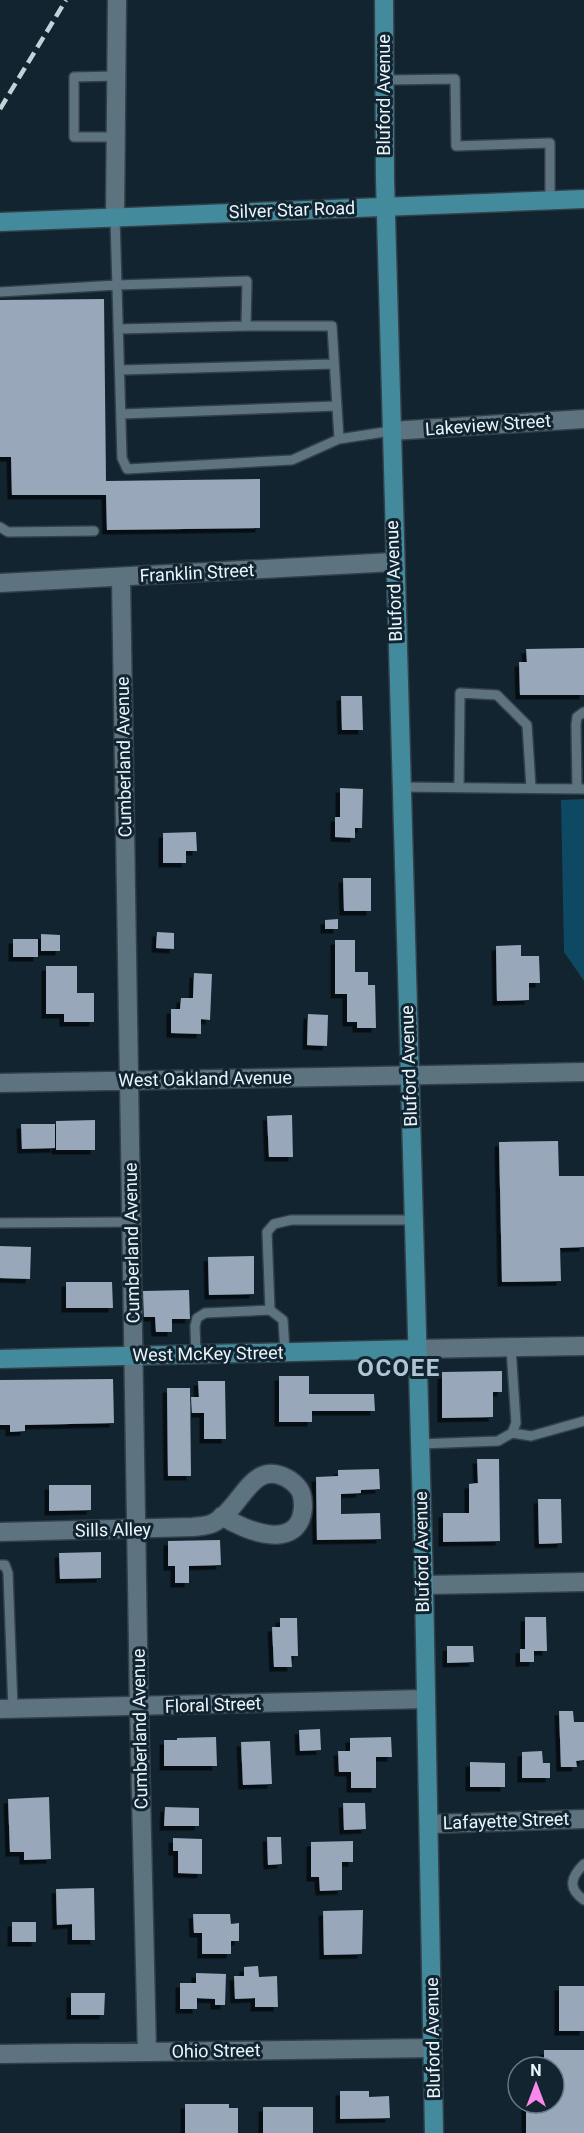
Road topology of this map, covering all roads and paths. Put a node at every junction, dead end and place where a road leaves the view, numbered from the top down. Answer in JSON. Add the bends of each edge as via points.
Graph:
{"nodes":[{"id":1,"x":117,"y":0,"type":"edge"},
{"id":2,"x":384,"y":0,"type":"edge"},
{"id":3,"x":116,"y":76,"type":"junction"},
{"id":4,"x":384,"y":80,"type":"junction"},
{"id":5,"x":116,"y":136,"type":"junction"},
{"id":6,"x":584,"y":199,"type":"edge"},
{"id":7,"x":550,"y":200,"type":"junction"},
{"id":8,"x":385,"y":207,"type":"junction"},
{"id":9,"x":115,"y":218,"type":"junction"},
{"id":10,"x":0,"y":222,"type":"edge"},
{"id":11,"x":117,"y":285,"type":"junction"},
{"id":12,"x":0,"y":292,"type":"edge"},
{"id":13,"x":246,"y":326,"type":"junction"},
{"id":14,"x":118,"y":329,"type":"junction"},
{"id":15,"x":334,"y":364,"type":"junction"},
{"id":16,"x":120,"y":370,"type":"junction"},
{"id":17,"x":337,"y":406,"type":"junction"},
{"id":18,"x":121,"y":414,"type":"junction"},
{"id":19,"x":584,"y":419,"type":"edge"},
{"id":20,"x":391,"y":431,"type":"junction"},
{"id":21,"x":339,"y":439,"type":"junction"},
{"id":22,"x":0,"y":526,"type":"edge"},
{"id":23,"x":94,"y":531,"type":"dead end"},
{"id":24,"x":394,"y":562,"type":"junction"},
{"id":25,"x":121,"y":578,"type":"junction"},
{"id":26,"x":0,"y":583,"type":"edge"},
{"id":27,"x":584,"y":712,"type":"edge"},
{"id":28,"x":400,"y":787,"type":"junction"},
{"id":29,"x":459,"y":787,"type":"junction"},
{"id":30,"x":531,"y":787,"type":"junction"},
{"id":31,"x":580,"y":789,"type":"edge"},
{"id":32,"x":584,"y":1072,"type":"edge"},
{"id":33,"x":409,"y":1076,"type":"junction"},
{"id":34,"x":129,"y":1081,"type":"junction"},
{"id":35,"x":0,"y":1083,"type":"edge"},
{"id":36,"x":413,"y":1220,"type":"junction"},
{"id":37,"x":131,"y":1222,"type":"junction"},
{"id":38,"x":0,"y":1223,"type":"edge"},
{"id":39,"x":270,"y":1310,"type":"junction"},
{"id":40,"x":584,"y":1346,"type":"edge"},
{"id":41,"x":511,"y":1348,"type":"junction"},
{"id":42,"x":417,"y":1349,"type":"junction"},
{"id":43,"x":285,"y":1352,"type":"junction"},
{"id":44,"x":196,"y":1354,"type":"junction"},
{"id":45,"x":134,"y":1356,"type":"junction"},
{"id":46,"x":0,"y":1359,"type":"edge"},
{"id":47,"x":584,"y":1421,"type":"edge"},
{"id":48,"x":512,"y":1433,"type":"junction"},
{"id":49,"x":420,"y":1444,"type":"junction"},
{"id":50,"x":222,"y":1516,"type":"dead end"},
{"id":51,"x":136,"y":1530,"type":"junction"},
{"id":52,"x":0,"y":1532,"type":"edge"},
{"id":53,"x":0,"y":1565,"type":"edge"},
{"id":54,"x":584,"y":1582,"type":"edge"},
{"id":55,"x":423,"y":1585,"type":"junction"},
{"id":56,"x":5,"y":1610,"type":"edge"},
{"id":57,"x":0,"y":1654,"type":"edge"},
{"id":58,"x":11,"y":1654,"type":"junction"},
{"id":59,"x":426,"y":1699,"type":"junction"},
{"id":60,"x":139,"y":1707,"type":"junction"},
{"id":61,"x":6,"y":1709,"type":"edge"},
{"id":62,"x":584,"y":1819,"type":"edge"},
{"id":63,"x":429,"y":1824,"type":"junction"},
{"id":64,"x":584,"y":1864,"type":"edge"},
{"id":65,"x":584,"y":1900,"type":"edge"},
{"id":66,"x":432,"y":2048,"type":"junction"},
{"id":67,"x":147,"y":2052,"type":"junction"},
{"id":68,"x":0,"y":2054,"type":"edge"},
{"id":69,"x":434,"y":2133,"type":"edge"}],
"edges":[{"from":1,"to":3,"type":"street"},
{"from":2,"to":4,"type":"street","name":"Bluford Avenue"},
{"from":3,"to":5,"type":"street"},
{"from":3,"to":5,"type":"lane","via":[[74,77],[74,137]]},
{"from":4,"to":7,"type":"lane","via":[[455,79],[456,146],[550,143]]},
{"from":4,"to":8,"type":"street","name":"Bluford Avenue"},
{"from":5,"to":9,"type":"street"},
{"from":6,"to":7,"type":"street","name":"Silver Star Road"},
{"from":7,"to":8,"type":"street","name":"Silver Star Road"},
{"from":8,"to":9,"type":"street","name":"Silver Star Road"},
{"from":8,"to":20,"type":"street","name":"Bluford Avenue"},
{"from":9,"to":10,"type":"street","name":"Silver Star Road"},
{"from":9,"to":11,"type":"lane"},
{"from":11,"to":12,"type":"lane"},
{"from":11,"to":13,"type":"lane","via":[[247,281]]},
{"from":11,"to":14,"type":"lane"},
{"from":13,"to":14,"type":"lane"},
{"from":13,"to":15,"type":"lane","via":[[332,326]]},
{"from":14,"to":16,"type":"lane"},
{"from":15,"to":16,"type":"lane"},
{"from":15,"to":17,"type":"lane"},
{"from":16,"to":18,"type":"lane"},
{"from":17,"to":18,"type":"lane"},
{"from":17,"to":21,"type":"lane"},
{"from":18,"to":21,"type":"lane","via":[[122,458],[127,469],[292,460]]},
{"from":19,"to":20,"type":"street","name":"Lakeview Street"},
{"from":20,"to":21,"type":"lane"},
{"from":20,"to":24,"type":"street","name":"Bluford Avenue"},
{"from":22,"to":23,"type":"lane","via":[[8,532]]},
{"from":24,"to":25,"type":"street","name":"Franklin Street"},
{"from":24,"to":28,"type":"street","name":"Bluford Avenue"},
{"from":25,"to":26,"type":"street","name":"Franklin Street"},
{"from":25,"to":34,"type":"street","name":"Cumberland Avenue"},
{"from":27,"to":31,"type":"lane","via":[[576,717]]},
{"from":28,"to":29,"type":"lane"},
{"from":28,"to":33,"type":"street","name":"Bluford Avenue"},
{"from":29,"to":30,"type":"lane"},
{"from":29,"to":30,"type":"lane","via":[[460,693],[497,695],[527,725]]},
{"from":30,"to":31,"type":"lane"},
{"from":32,"to":33,"type":"street","name":"West Oakland Avenue"},
{"from":33,"to":34,"type":"street","name":"West Oakland Avenue"},
{"from":33,"to":36,"type":"street","name":"Bluford Avenue"},
{"from":34,"to":35,"type":"street","name":"West Oakland Avenue"},
{"from":34,"to":37,"type":"street","name":"Cumberland Avenue"},
{"from":36,"to":39,"type":"lane","via":[[291,1220],[274,1224],[267,1232]]},
{"from":36,"to":42,"type":"street","name":"Bluford Avenue"},
{"from":37,"to":38,"type":"lane"},
{"from":37,"to":45,"type":"street","name":"Cumberland Avenue"},
{"from":39,"to":43,"type":"lane","via":[[283,1320]]},
{"from":39,"to":44,"type":"lane","via":[[205,1313],[197,1318],[195,1326]]},
{"from":40,"to":41,"type":"street"},
{"from":41,"to":42,"type":"street"},
{"from":41,"to":48,"type":"lane","via":[[516,1424]]},
{"from":42,"to":43,"type":"street","name":"West McKey Street"},
{"from":42,"to":49,"type":"street","name":"Bluford Avenue"},
{"from":43,"to":44,"type":"street","name":"West McKey Street"},
{"from":44,"to":45,"type":"street","name":"West McKey Street"},
{"from":45,"to":46,"type":"street","name":"West McKey Street"},
{"from":45,"to":51,"type":"street","name":"Cumberland Avenue"},
{"from":47,"to":48,"type":"lane","via":[[531,1436]]},
{"from":48,"to":49,"type":"lane","via":[[498,1441]]},
{"from":49,"to":55,"type":"street","name":"Bluford Avenue"},
{"from":50,"to":51,"type":"street","name":"Sills Alley","via":[[214,1523],[193,1527]]},
{"from":51,"to":52,"type":"street","name":"Sills Alley"},
{"from":51,"to":60,"type":"street","name":"Cumberland Avenue"},
{"from":53,"to":56,"type":"lane","via":[[5,1565],[8,1573]]},
{"from":54,"to":55,"type":"street"},
{"from":55,"to":59,"type":"street","name":"Bluford Avenue"},
{"from":56,"to":58,"type":"lane"},
{"from":57,"to":58,"type":"lane"},
{"from":58,"to":61,"type":"lane"},
{"from":59,"to":60,"type":"street","name":"Floral Street"},
{"from":59,"to":63,"type":"street","name":"Bluford Avenue"},
{"from":60,"to":61,"type":"street","name":"Floral Street"},
{"from":60,"to":67,"type":"street","name":"Cumberland Avenue"},
{"from":62,"to":63,"type":"street","name":"Lafayette Street"},
{"from":63,"to":66,"type":"street","name":"Bluford Avenue"},
{"from":64,"to":65,"type":"lane","via":[[575,1874],[573,1887]]},
{"from":66,"to":67,"type":"street","name":"Ohio Street"},
{"from":66,"to":69,"type":"street","name":"Bluford Avenue"},
{"from":67,"to":68,"type":"street","name":"Ohio Street"}]}
